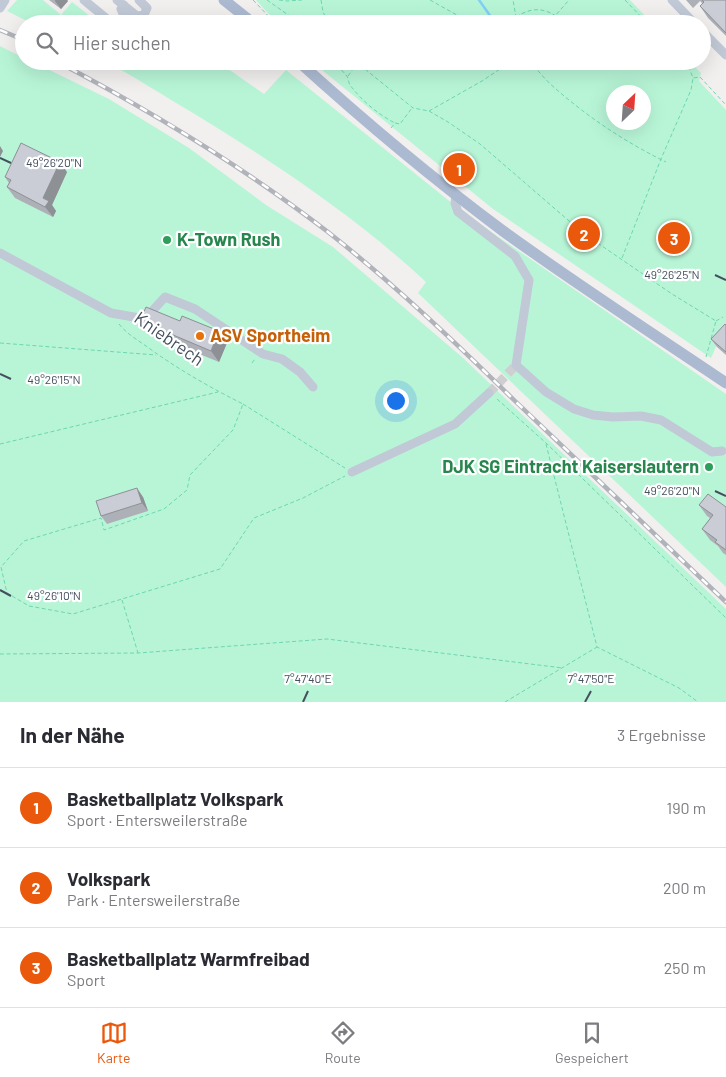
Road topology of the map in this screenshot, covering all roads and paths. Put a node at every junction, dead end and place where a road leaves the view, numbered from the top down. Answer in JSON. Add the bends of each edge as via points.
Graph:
{"nodes":[{"id":1,"x":5,"y":0,"type":"edge"},
{"id":2,"x":84,"y":0,"type":"edge"},
{"id":3,"x":140,"y":0,"type":"edge"},
{"id":4,"x":224,"y":0,"type":"edge"},
{"id":5,"x":235,"y":0,"type":"edge"},
{"id":6,"x":253,"y":0,"type":"edge"},
{"id":7,"x":268,"y":0,"type":"edge"},
{"id":8,"x":279,"y":0,"type":"edge"},
{"id":9,"x":302,"y":0,"type":"edge"},
{"id":10,"x":321,"y":0,"type":"edge"},
{"id":11,"x":430,"y":0,"type":"edge"},
{"id":12,"x":513,"y":0,"type":"edge"},
{"id":13,"x":569,"y":0,"type":"edge"},
{"id":14,"x":625,"y":0,"type":"edge"},
{"id":15,"x":672,"y":0,"type":"edge"},
{"id":16,"x":120,"y":3,"type":"edge"},
{"id":17,"x":0,"y":8,"type":"edge"},
{"id":18,"x":102,"y":15,"type":"edge"},
{"id":19,"x":124,"y":15,"type":"edge"},
{"id":20,"x":132,"y":15,"type":"edge"},
{"id":21,"x":144,"y":15,"type":"edge"},
{"id":22,"x":243,"y":15,"type":"edge"},
{"id":23,"x":250,"y":15,"type":"edge"},
{"id":24,"x":267,"y":15,"type":"edge"},
{"id":25,"x":289,"y":15,"type":"edge"},
{"id":26,"x":324,"y":15,"type":"edge"},
{"id":27,"x":457,"y":15,"type":"edge"},
{"id":28,"x":516,"y":15,"type":"edge"},
{"id":29,"x":519,"y":15,"type":"edge"},
{"id":30,"x":554,"y":15,"type":"edge"},
{"id":31,"x":557,"y":15,"type":"edge"},
{"id":32,"x":639,"y":15,"type":"edge"},
{"id":33,"x":686,"y":15,"type":"edge"},
{"id":34,"x":711,"y":40,"type":"edge"},
{"id":35,"x":726,"y":55,"type":"edge"},
{"id":36,"x":308,"y":70,"type":"edge"},
{"id":37,"x":342,"y":70,"type":"edge"},
{"id":38,"x":352,"y":70,"type":"edge"},
{"id":39,"x":365,"y":70,"type":"edge"},
{"id":40,"x":498,"y":70,"type":"edge"},
{"id":41,"x":537,"y":70,"type":"edge"},
{"id":42,"x":690,"y":70,"type":"edge"},
{"id":43,"x":348,"y":76,"type":"junction"},
{"id":44,"x":692,"y":78,"type":"junction"},
{"id":45,"x":726,"y":105,"type":"edge"},
{"id":46,"x":413,"y":108,"type":"junction"},
{"id":47,"x":429,"y":111,"type":"junction"},
{"id":48,"x":395,"y":123,"type":"junction"},
{"id":49,"x":389,"y":131,"type":"dead end"},
{"id":50,"x":660,"y":159,"type":"junction"},
{"id":51,"x":666,"y":162,"type":"dead end"},
{"id":52,"x":456,"y":195,"type":"junction"},
{"id":53,"x":0,"y":253,"type":"edge"},
{"id":54,"x":622,"y":259,"type":"junction"},
{"id":55,"x":111,"y":313,"type":"junction"},
{"id":56,"x":723,"y":317,"type":"dead end"},
{"id":57,"x":716,"y":321,"type":"junction"},
{"id":58,"x":270,"y":331,"type":"dead end"},
{"id":59,"x":256,"y":338,"type":"dead end"},
{"id":60,"x":0,"y":343,"type":"edge"},
{"id":61,"x":158,"y":355,"type":"junction"},
{"id":62,"x":704,"y":362,"type":"dead end"},
{"id":63,"x":726,"y":383,"type":"edge"},
{"id":64,"x":313,"y":387,"type":"dead end"},
{"id":65,"x":219,"y":392,"type":"junction"},
{"id":66,"x":489,"y":393,"type":"joint"},
{"id":67,"x":243,"y":404,"type":"junction"},
{"id":68,"x":546,"y":443,"type":"junction"},
{"id":69,"x":0,"y":444,"type":"edge"},
{"id":70,"x":722,"y":450,"type":"dead end"},
{"id":71,"x":352,"y":472,"type":"junction"},
{"id":72,"x":122,"y":599,"type":"junction"},
{"id":73,"x":726,"y":618,"type":"edge"},
{"id":74,"x":598,"y":647,"type":"junction"},
{"id":75,"x":138,"y":653,"type":"junction"},
{"id":76,"x":0,"y":654,"type":"edge"},
{"id":77,"x":563,"y":668,"type":"junction"},
{"id":78,"x":506,"y":702,"type":"edge"},
{"id":79,"x":698,"y":702,"type":"edge"}],
"edges":[{"from":1,"to":17,"type":"street"},
{"from":2,"to":18,"type":"street"},
{"from":3,"to":21,"type":"street","via":[[147,8]]},
{"from":4,"to":22,"type":"main road"},
{"from":5,"to":23,"type":"main road"},
{"from":6,"to":24,"type":"path"},
{"from":7,"to":25,"type":"path"},
{"from":8,"to":9,"type":"path"},
{"from":10,"to":26,"type":"path"},
{"from":11,"to":27,"type":"path"},
{"from":12,"to":28,"type":"path"},
{"from":13,"to":31,"type":"path"},
{"from":14,"to":32,"type":"path"},
{"from":15,"to":33,"type":"street"},
{"from":16,"to":19,"type":"street"},
{"from":16,"to":20,"type":"street"},
{"from":29,"to":30,"type":"path","via":[[533,9]]},
{"from":34,"to":35,"type":"street"},
{"from":36,"to":52,"type":"main road"},
{"from":37,"to":43,"type":"path"},
{"from":38,"to":43,"type":"path"},
{"from":39,"to":46,"type":"path"},
{"from":40,"to":47,"type":"path"},
{"from":41,"to":50,"type":"path","via":[[554,88],[591,117]]},
{"from":42,"to":44,"type":"path"},
{"from":43,"to":48,"type":"path","via":[[348,82],[367,102]]},
{"from":44,"to":45,"type":"path","via":[[700,77]]},
{"from":44,"to":50,"type":"path","via":[[691,90]]},
{"from":46,"to":47,"type":"path"},
{"from":46,"to":48,"type":"path","via":[[400,124]]},
{"from":47,"to":54,"type":"path","via":[[480,144],[583,233]]},
{"from":48,"to":49,"type":"path"},
{"from":50,"to":51,"type":"path"},
{"from":50,"to":54,"type":"path"},
{"from":52,"to":63,"type":"main road","via":[[607,304]]},
{"from":52,"to":70,"type":"street","via":[[458,212],[515,256],[529,280],[516,365],[546,392],[574,409],[603,416],[641,416],[661,420],[712,452]]},
{"from":53,"to":55,"type":"street","name":"Kniebrech"},
{"from":54,"to":57,"type":"path"},
{"from":55,"to":61,"type":"path","name":"Kniebrech","via":[[124,331]]},
{"from":55,"to":64,"type":"street","via":[[145,319],[165,297],[195,308],[263,354],[282,359]]},
{"from":56,"to":57,"type":"path"},
{"from":57,"to":62,"type":"path"},
{"from":58,"to":59,"type":"path","via":[[262,340]]},
{"from":60,"to":61,"type":"path"},
{"from":61,"to":65,"type":"path","name":"Kniebrech"},
{"from":65,"to":67,"type":"path","name":"Kniebrech"},
{"from":65,"to":69,"type":"path"},
{"from":66,"to":68,"type":"path"},
{"from":66,"to":71,"type":"street","via":[[455,424]]},
{"from":67,"to":71,"type":"path","name":"Kniebrech"},
{"from":67,"to":72,"type":"path","via":[[233,430],[190,475],[187,490],[164,509],[104,530],[101,518],[24,541],[1,567],[7,593],[29,606],[73,614]]},
{"from":68,"to":73,"type":"path"},
{"from":68,"to":74,"type":"path"},
{"from":71,"to":72,"type":"path","via":[[303,498],[254,518],[220,569]]},
{"from":72,"to":75,"type":"path"},
{"from":74,"to":77,"type":"path"},
{"from":74,"to":79,"type":"path","via":[[679,688]]},
{"from":75,"to":76,"type":"path"},
{"from":75,"to":77,"type":"path","via":[[327,639]]},
{"from":77,"to":78,"type":"path"}]}
